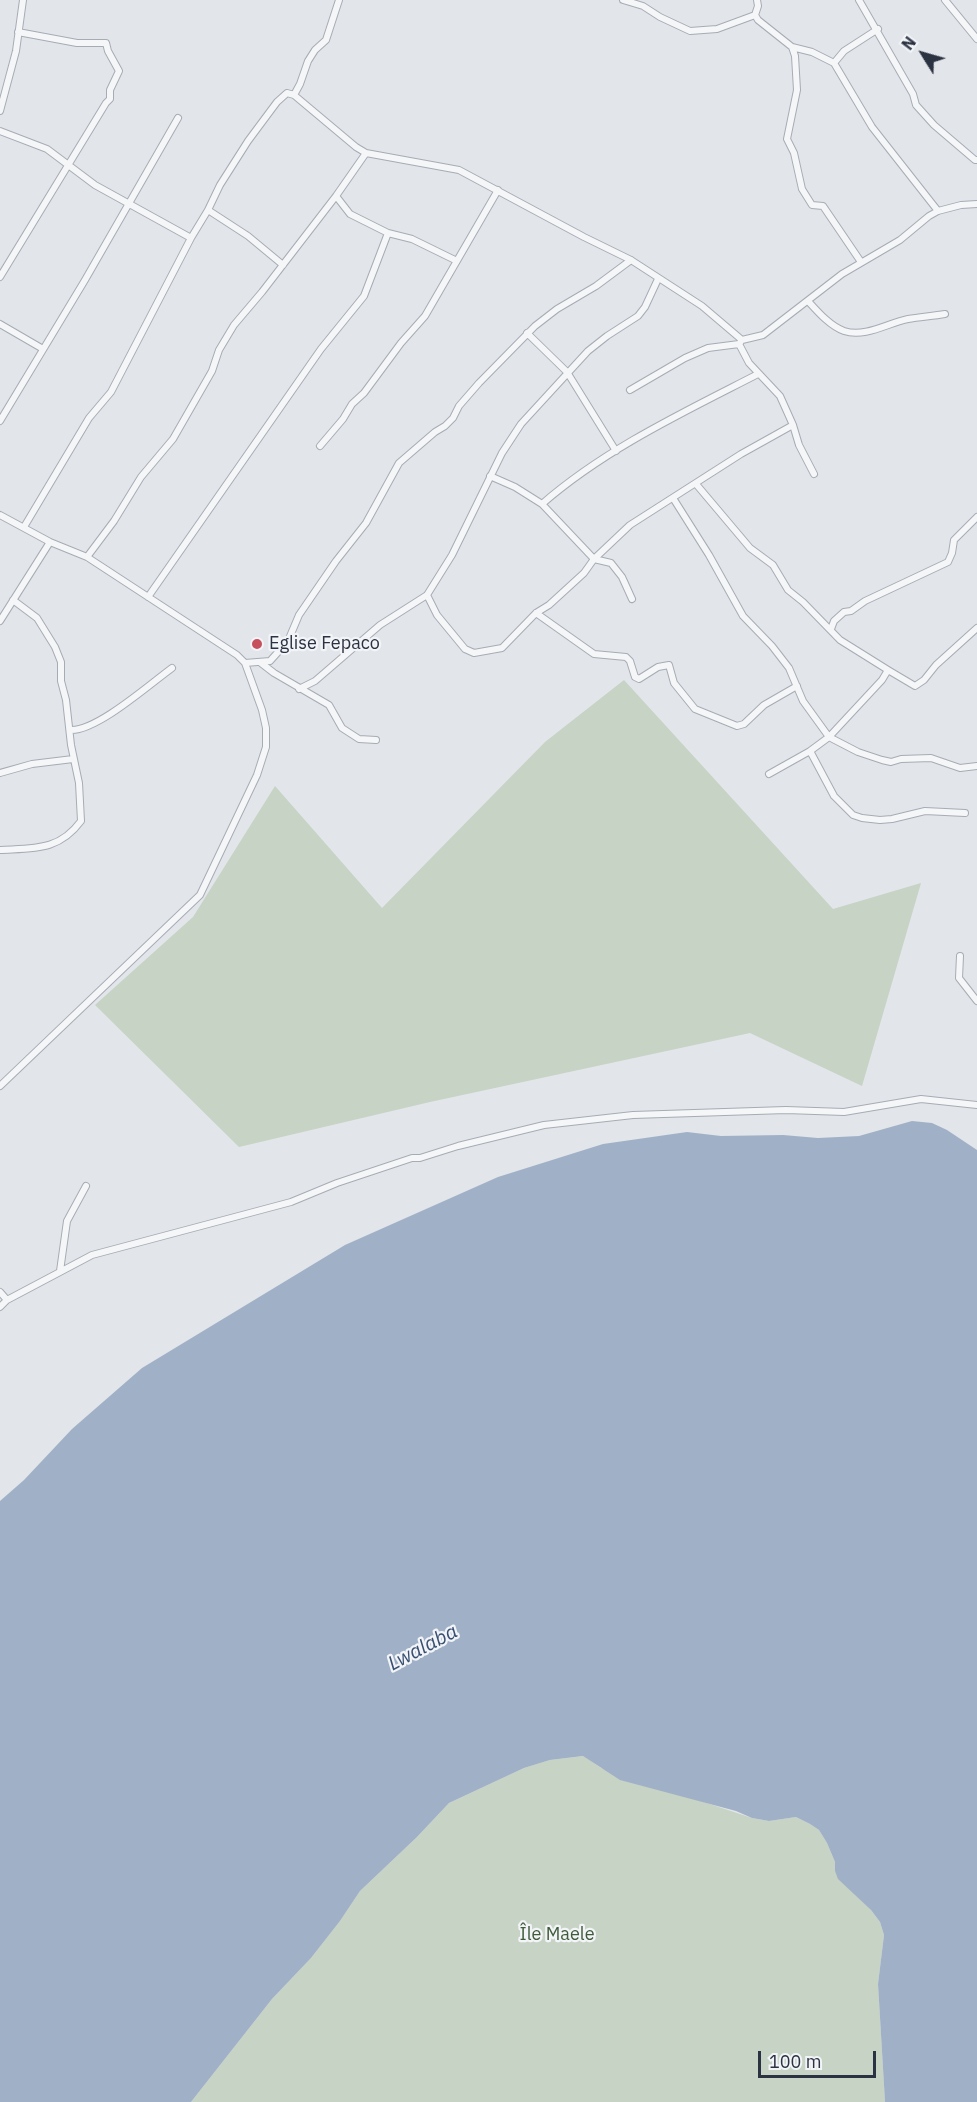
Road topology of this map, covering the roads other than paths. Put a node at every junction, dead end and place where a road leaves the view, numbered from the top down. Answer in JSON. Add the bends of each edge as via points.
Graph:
{"nodes":[{"id":1,"x":23,"y":0,"type":"edge"},
{"id":2,"x":339,"y":0,"type":"edge"},
{"id":3,"x":623,"y":0,"type":"edge"},
{"id":4,"x":757,"y":0,"type":"edge"},
{"id":5,"x":859,"y":0,"type":"edge"},
{"id":6,"x":945,"y":0,"type":"edge"},
{"id":7,"x":755,"y":15,"type":"junction"},
{"id":8,"x":878,"y":29,"type":"junction"},
{"id":9,"x":18,"y":32,"type":"junction"},
{"id":10,"x":977,"y":39,"type":"edge"},
{"id":11,"x":792,"y":47,"type":"junction"},
{"id":12,"x":834,"y":63,"type":"junction"},
{"id":13,"x":294,"y":95,"type":"junction"},
{"id":14,"x":0,"y":111,"type":"edge"},
{"id":15,"x":178,"y":118,"type":"dead end"},
{"id":16,"x":0,"y":131,"type":"edge"},
{"id":17,"x":366,"y":153,"type":"junction"},
{"id":18,"x":977,"y":160,"type":"edge"},
{"id":19,"x":68,"y":165,"type":"junction"},
{"id":20,"x":498,"y":190,"type":"junction"},
{"id":21,"x":336,"y":196,"type":"junction"},
{"id":22,"x":130,"y":203,"type":"junction"},
{"id":23,"x":977,"y":204,"type":"edge"},
{"id":24,"x":208,"y":210,"type":"junction"},
{"id":25,"x":938,"y":212,"type":"junction"},
{"id":26,"x":388,"y":233,"type":"junction"},
{"id":27,"x":191,"y":238,"type":"junction"},
{"id":28,"x":630,"y":260,"type":"junction"},
{"id":29,"x":457,"y":261,"type":"junction"},
{"id":30,"x":861,"y":262,"type":"junction"},
{"id":31,"x":283,"y":265,"type":"junction"},
{"id":32,"x":0,"y":277,"type":"edge"},
{"id":33,"x":658,"y":279,"type":"junction"},
{"id":34,"x":808,"y":301,"type":"junction"},
{"id":35,"x":945,"y":314,"type":"dead end"},
{"id":36,"x":0,"y":324,"type":"edge"},
{"id":37,"x":527,"y":333,"type":"junction"},
{"id":38,"x":740,"y":342,"type":"junction"},
{"id":39,"x":43,"y":349,"type":"junction"},
{"id":40,"x":567,"y":372,"type":"junction"},
{"id":41,"x":758,"y":374,"type":"junction"},
{"id":42,"x":630,"y":390,"type":"dead end"},
{"id":43,"x":0,"y":421,"type":"edge"},
{"id":44,"x":793,"y":425,"type":"junction"},
{"id":45,"x":320,"y":446,"type":"dead end"},
{"id":46,"x":616,"y":451,"type":"junction"},
{"id":47,"x":814,"y":474,"type":"dead end"},
{"id":48,"x":490,"y":476,"type":"junction"},
{"id":49,"x":696,"y":483,"type":"junction"},
{"id":50,"x":673,"y":498,"type":"junction"},
{"id":51,"x":542,"y":504,"type":"junction"},
{"id":52,"x":0,"y":515,"type":"edge"},
{"id":53,"x":977,"y":517,"type":"edge"},
{"id":54,"x":24,"y":527,"type":"junction"},
{"id":55,"x":50,"y":542,"type":"junction"},
{"id":56,"x":87,"y":557,"type":"junction"},
{"id":57,"x":594,"y":559,"type":"junction"},
{"id":58,"x":427,"y":595,"type":"junction"},
{"id":59,"x":148,"y":597,"type":"junction"},
{"id":60,"x":632,"y":599,"type":"dead end"},
{"id":61,"x":13,"y":600,"type":"junction"},
{"id":62,"x":536,"y":613,"type":"junction"},
{"id":63,"x":0,"y":621,"type":"edge"},
{"id":64,"x":977,"y":628,"type":"edge"},
{"id":65,"x":831,"y":629,"type":"junction"},
{"id":66,"x":245,"y":663,"type":"junction"},
{"id":67,"x":261,"y":663,"type":"junction"},
{"id":68,"x":172,"y":668,"type":"dead end"},
{"id":69,"x":888,"y":670,"type":"junction"},
{"id":70,"x":797,"y":686,"type":"junction"},
{"id":71,"x":299,"y":689,"type":"junction"},
{"id":72,"x":70,"y":730,"type":"junction"},
{"id":73,"x":829,"y":737,"type":"junction"},
{"id":74,"x":376,"y":740,"type":"dead end"},
{"id":75,"x":810,"y":751,"type":"junction"},
{"id":76,"x":73,"y":759,"type":"junction"},
{"id":77,"x":977,"y":766,"type":"edge"},
{"id":78,"x":0,"y":773,"type":"edge"},
{"id":79,"x":769,"y":774,"type":"dead end"},
{"id":80,"x":965,"y":813,"type":"dead end"},
{"id":81,"x":0,"y":849,"type":"edge"},
{"id":82,"x":960,"y":956,"type":"dead end"},
{"id":83,"x":977,"y":1001,"type":"edge"},
{"id":84,"x":0,"y":1086,"type":"edge"},
{"id":85,"x":976,"y":1103,"type":"edge"},
{"id":86,"x":86,"y":1186,"type":"dead end"},
{"id":87,"x":60,"y":1271,"type":"junction"},
{"id":88,"x":0,"y":1292,"type":"edge"},
{"id":89,"x":6,"y":1300,"type":"junction"},
{"id":90,"x":0,"y":1308,"type":"edge"}],
"edges":[{"from":1,"to":9,"type":"street"},
{"from":2,"to":13,"type":"street","via":[[326,40],[308,61]]},
{"from":3,"to":7,"type":"street","via":[[690,31],[717,29]]},
{"from":4,"to":7,"type":"street"},
{"from":5,"to":8,"type":"street"},
{"from":6,"to":10,"type":"street"},
{"from":7,"to":11,"type":"street"},
{"from":8,"to":12,"type":"street","via":[[844,51]]},
{"from":8,"to":18,"type":"street","via":[[916,105]]},
{"from":9,"to":14,"type":"street"},
{"from":9,"to":19,"type":"street","via":[[77,43],[105,43],[119,71],[110,99]]},
{"from":11,"to":12,"type":"street"},
{"from":11,"to":30,"type":"street","via":[[797,90],[787,139],[802,189],[812,205],[823,206]]},
{"from":12,"to":25,"type":"street","via":[[872,127]]},
{"from":13,"to":17,"type":"street"},
{"from":13,"to":24,"type":"street","via":[[284,94],[248,141]]},
{"from":15,"to":22,"type":"street"},
{"from":16,"to":19,"type":"street","via":[[47,149]]},
{"from":17,"to":20,"type":"street","via":[[452,167]]},
{"from":17,"to":21,"type":"street"},
{"from":19,"to":22,"type":"street"},
{"from":19,"to":32,"type":"street"},
{"from":20,"to":28,"type":"street"},
{"from":20,"to":29,"type":"street"},
{"from":21,"to":26,"type":"street","via":[[350,214]]},
{"from":21,"to":31,"type":"street"},
{"from":22,"to":27,"type":"street"},
{"from":22,"to":39,"type":"street"},
{"from":23,"to":25,"type":"street"},
{"from":24,"to":27,"type":"street"},
{"from":24,"to":31,"type":"street"},
{"from":25,"to":30,"type":"street"},
{"from":26,"to":29,"type":"street","via":[[412,239]]},
{"from":26,"to":59,"type":"street","via":[[364,296],[321,349]]},
{"from":27,"to":54,"type":"street","via":[[111,392],[89,418]]},
{"from":28,"to":33,"type":"street"},
{"from":28,"to":37,"type":"street"},
{"from":29,"to":45,"type":"street","via":[[425,316]]},
{"from":30,"to":34,"type":"street"},
{"from":31,"to":56,"type":"street","via":[[234,325],[173,439],[141,477]]},
{"from":33,"to":38,"type":"street","via":[[702,306]]},
{"from":33,"to":40,"type":"street","via":[[638,316],[607,336]]},
{"from":34,"to":35,"type":"street","via":[[832,324],[852,333]]},
{"from":34,"to":38,"type":"street","via":[[763,335]]},
{"from":36,"to":39,"type":"street"},
{"from":37,"to":40,"type":"street"},
{"from":37,"to":67,"type":"street","via":[[479,383],[453,418],[399,463],[366,523],[299,615],[288,641],[270,661]]},
{"from":38,"to":41,"type":"street"},
{"from":38,"to":42,"type":"street","via":[[708,348]]},
{"from":39,"to":43,"type":"street"},
{"from":40,"to":46,"type":"street"},
{"from":40,"to":48,"type":"street","via":[[521,424]]},
{"from":41,"to":44,"type":"street","via":[[780,396]]},
{"from":41,"to":46,"type":"street"},
{"from":44,"to":47,"type":"street"},
{"from":44,"to":49,"type":"street"},
{"from":46,"to":51,"type":"street"},
{"from":48,"to":51,"type":"street"},
{"from":48,"to":58,"type":"street","via":[[452,555]]},
{"from":49,"to":50,"type":"street"},
{"from":49,"to":65,"type":"street","via":[[750,548],[772,565],[788,590]]},
{"from":50,"to":57,"type":"street","via":[[630,525]]},
{"from":50,"to":70,"type":"street","via":[[743,616],[789,668]]},
{"from":51,"to":57,"type":"street"},
{"from":52,"to":54,"type":"street"},
{"from":53,"to":65,"type":"street","via":[[954,540],[948,562],[844,612]]},
{"from":54,"to":55,"type":"street"},
{"from":55,"to":56,"type":"street"},
{"from":55,"to":61,"type":"street"},
{"from":56,"to":59,"type":"street"},
{"from":57,"to":60,"type":"street","via":[[611,563]]},
{"from":57,"to":62,"type":"street","via":[[578,579]]},
{"from":58,"to":62,"type":"street","via":[[451,634],[474,653],[502,648]]},
{"from":58,"to":71,"type":"street","via":[[380,625],[315,681]]},
{"from":59,"to":66,"type":"street"},
{"from":61,"to":63,"type":"street"},
{"from":61,"to":72,"type":"street","via":[[37,618],[55,647],[61,662]]},
{"from":62,"to":70,"type":"street","via":[[594,654],[626,657],[639,679],[669,665],[674,683],[695,709],[737,726]]},
{"from":64,"to":69,"type":"street","via":[[920,684],[915,686]]},
{"from":65,"to":69,"type":"street","via":[[840,640]]},
{"from":66,"to":67,"type":"street"},
{"from":66,"to":84,"type":"street","via":[[262,710],[266,747],[257,775],[200,895]]},
{"from":67,"to":71,"type":"street"},
{"from":68,"to":72,"type":"street","via":[[106,717]]},
{"from":69,"to":73,"type":"street"},
{"from":70,"to":73,"type":"street"},
{"from":71,"to":74,"type":"street","via":[[329,705],[342,728],[359,740]]},
{"from":72,"to":76,"type":"street"},
{"from":73,"to":75,"type":"street"},
{"from":73,"to":77,"type":"street","via":[[858,752],[891,762],[931,758],[960,768]]},
{"from":75,"to":79,"type":"street"},
{"from":75,"to":80,"type":"street","via":[[834,796],[862,818],[892,819],[925,811]]},
{"from":76,"to":78,"type":"street"},
{"from":76,"to":81,"type":"street","via":[[81,821],[74,831],[62,841],[38,848]]},
{"from":82,"to":83,"type":"street","via":[[959,978]]},
{"from":85,"to":87,"type":"street","via":[[921,1099],[844,1112],[633,1115],[544,1125],[412,1158],[291,1202],[92,1255]]},
{"from":86,"to":87,"type":"street","via":[[68,1221]]},
{"from":87,"to":89,"type":"street"},
{"from":88,"to":89,"type":"street"},
{"from":89,"to":90,"type":"street"}]}
